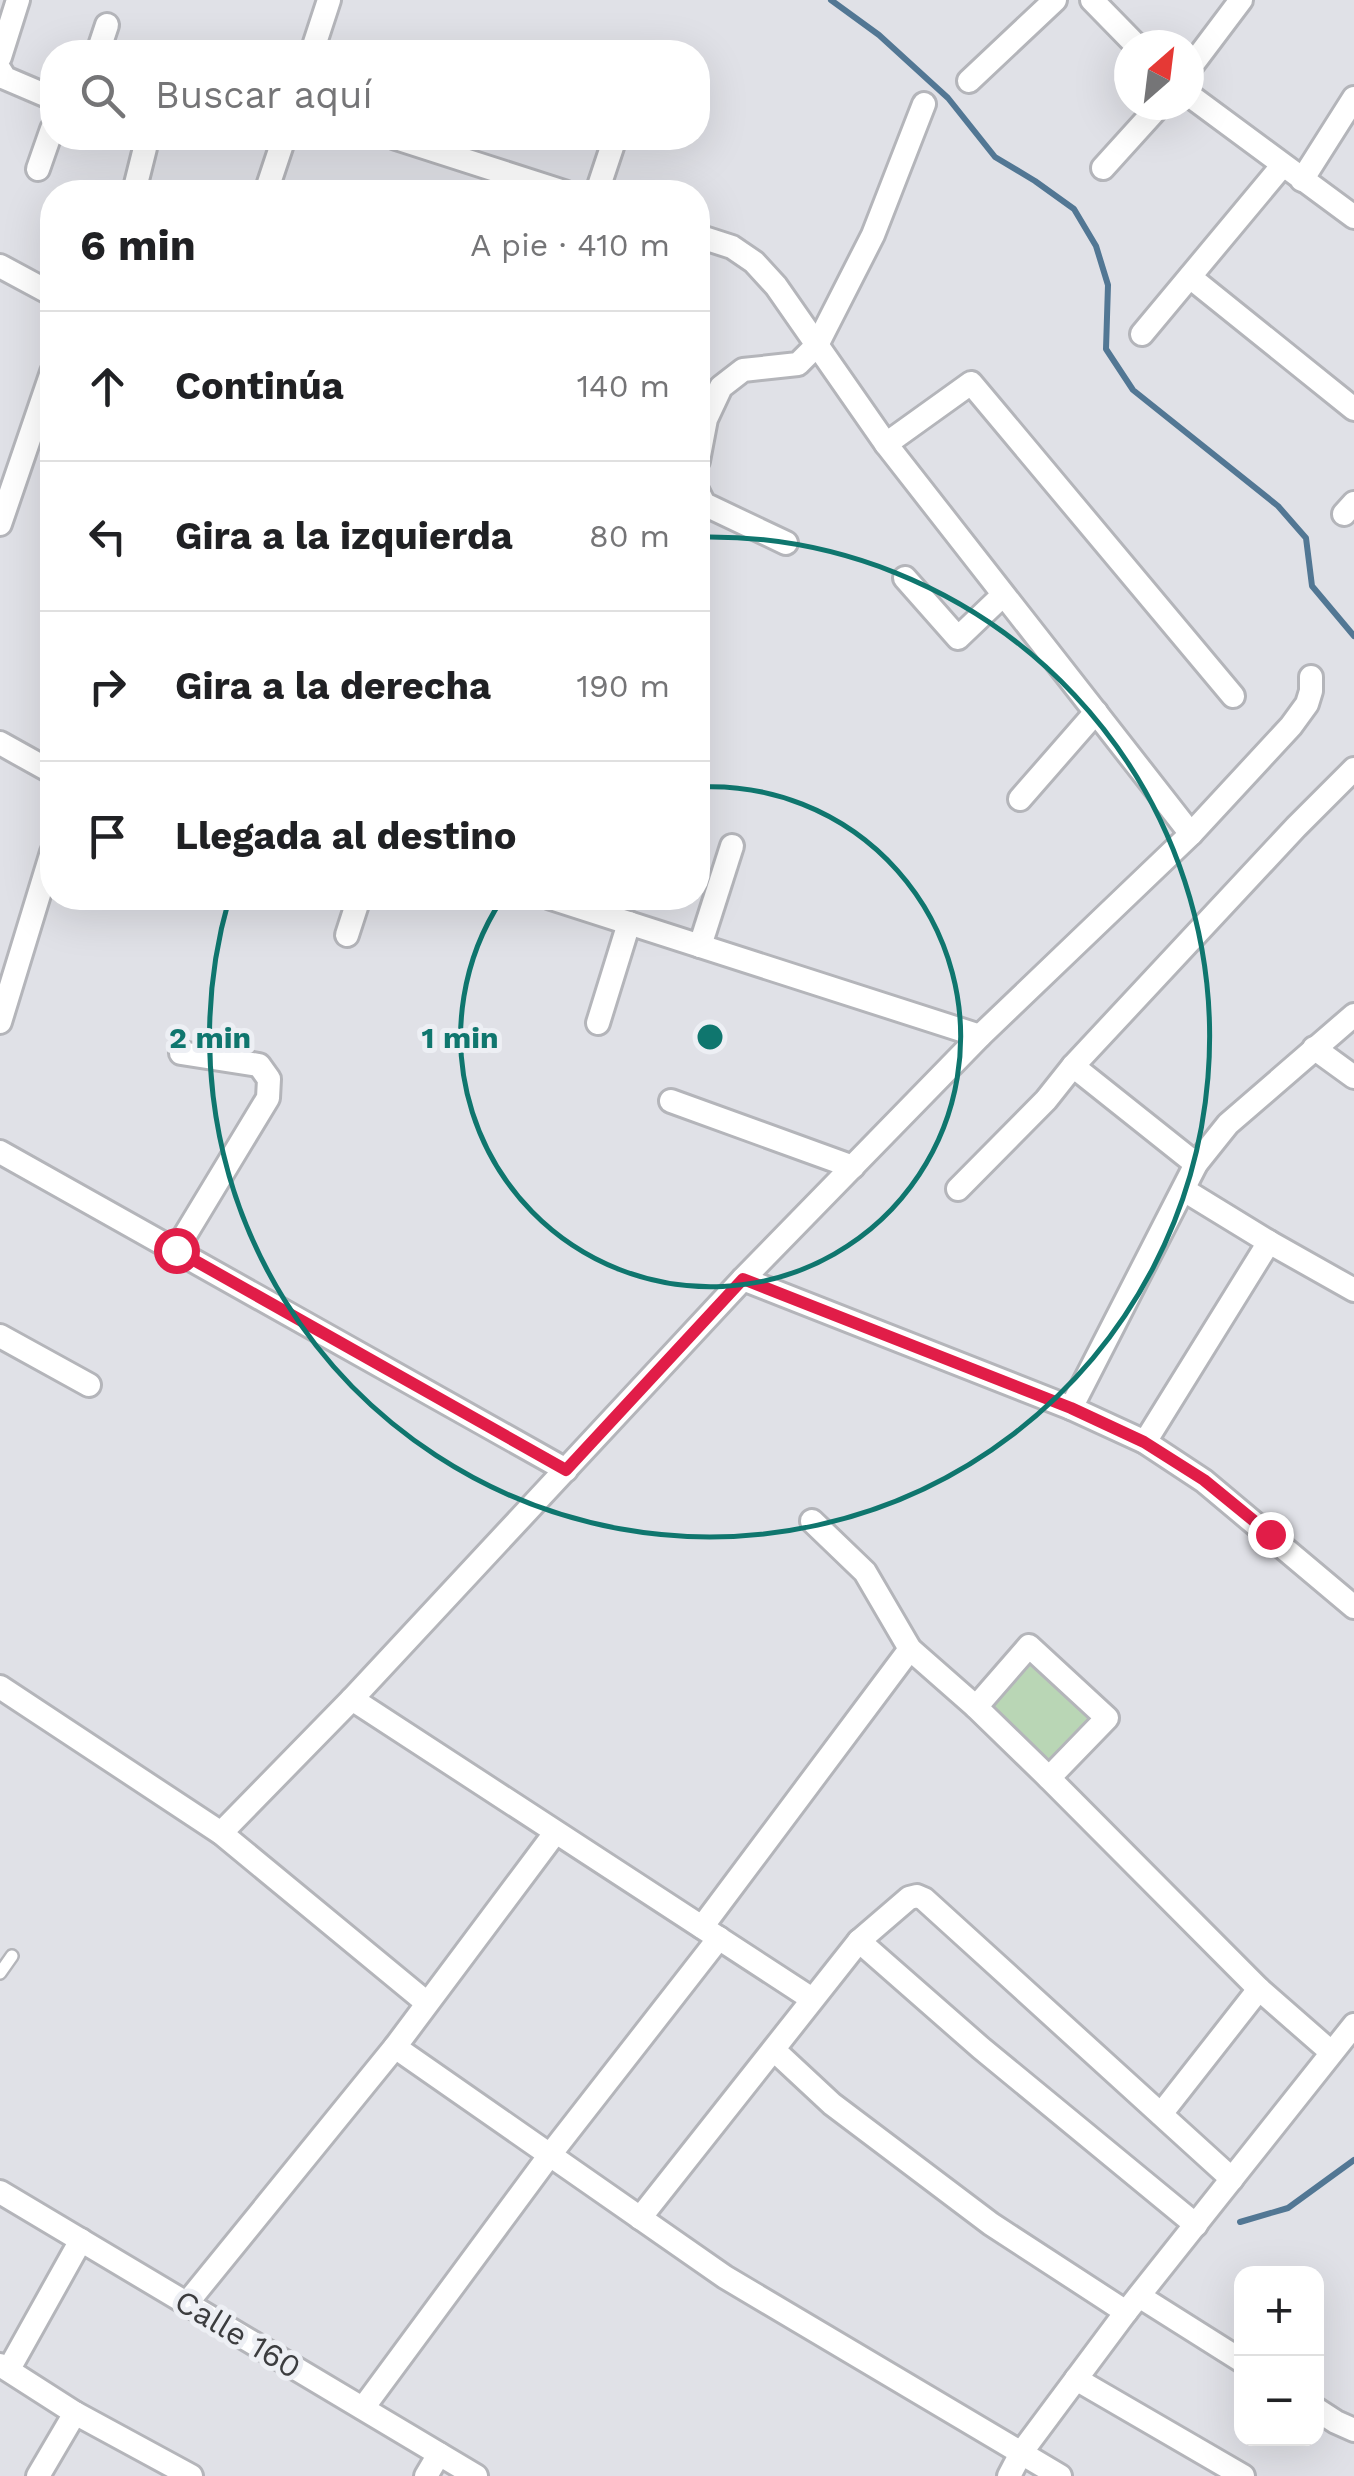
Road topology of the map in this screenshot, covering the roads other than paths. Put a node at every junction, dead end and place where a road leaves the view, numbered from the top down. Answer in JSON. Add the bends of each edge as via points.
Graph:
{"nodes":[{"id":1,"x":18,"y":0,"type":"edge"},
{"id":2,"x":329,"y":0,"type":"edge"},
{"id":3,"x":1054,"y":0,"type":"edge"},
{"id":4,"x":1092,"y":0,"type":"edge"},
{"id":5,"x":1241,"y":0,"type":"edge"},
{"id":6,"x":107,"y":25,"type":"dead end"},
{"id":7,"x":1121,"y":30,"type":"edge"},
{"id":8,"x":102,"y":40,"type":"edge"},
{"id":9,"x":316,"y":40,"type":"edge"},
{"id":10,"x":1204,"y":49,"type":"edge"},
{"id":11,"x":0,"y":56,"type":"edge"},
{"id":12,"x":0,"y":70,"type":"edge"},
{"id":13,"x":969,"y":81,"type":"dead end"},
{"id":14,"x":40,"y":93,"type":"edge"},
{"id":15,"x":1354,"y":98,"type":"edge"},
{"id":16,"x":924,"y":104,"type":"dead end"},
{"id":17,"x":1204,"y":106,"type":"edge"},
{"id":18,"x":1146,"y":120,"type":"edge"},
{"id":19,"x":45,"y":150,"type":"edge"},
{"id":20,"x":145,"y":150,"type":"edge"},
{"id":21,"x":280,"y":150,"type":"edge"},
{"id":22,"x":433,"y":150,"type":"edge"},
{"id":23,"x":611,"y":150,"type":"edge"},
{"id":24,"x":1282,"y":166,"type":"junction"},
{"id":25,"x":1103,"y":168,"type":"dead end"},
{"id":26,"x":38,"y":170,"type":"dead end"},
{"id":27,"x":137,"y":180,"type":"edge"},
{"id":28,"x":270,"y":180,"type":"edge"},
{"id":29,"x":527,"y":180,"type":"edge"},
{"id":30,"x":601,"y":180,"type":"edge"},
{"id":31,"x":1302,"y":180,"type":"junction"},
{"id":32,"x":1354,"y":218,"type":"edge"},
{"id":33,"x":710,"y":240,"type":"edge"},
{"id":34,"x":0,"y":266,"type":"edge"},
{"id":35,"x":1190,"y":277,"type":"junction"},
{"id":36,"x":40,"y":288,"type":"edge"},
{"id":37,"x":1142,"y":334,"type":"dead end"},
{"id":38,"x":817,"y":345,"type":"junction"},
{"id":39,"x":40,"y":407,"type":"edge"},
{"id":40,"x":710,"y":410,"type":"edge"},
{"id":41,"x":1354,"y":410,"type":"edge"},
{"id":42,"x":886,"y":444,"type":"junction"},
{"id":43,"x":710,"y":507,"type":"edge"},
{"id":44,"x":0,"y":524,"type":"edge"},
{"id":45,"x":786,"y":544,"type":"dead end"},
{"id":46,"x":905,"y":578,"type":"dead end"},
{"id":47,"x":1004,"y":594,"type":"junction"},
{"id":48,"x":1311,"y":677,"type":"dead end"},
{"id":49,"x":1234,"y":696,"type":"dead end"},
{"id":50,"x":1096,"y":712,"type":"junction"},
{"id":51,"x":0,"y":743,"type":"edge"},
{"id":52,"x":40,"y":765,"type":"edge"},
{"id":53,"x":1354,"y":768,"type":"edge"},
{"id":54,"x":1020,"y":799,"type":"dead end"},
{"id":55,"x":1191,"y":834,"type":"junction"},
{"id":56,"x":732,"y":846,"type":"dead end"},
{"id":57,"x":40,"y":891,"type":"edge"},
{"id":58,"x":355,"y":910,"type":"edge"},
{"id":59,"x":588,"y":910,"type":"edge"},
{"id":60,"x":629,"y":923,"type":"junction"},
{"id":61,"x":347,"y":935,"type":"dead end"},
{"id":62,"x":700,"y":946,"type":"junction"},
{"id":63,"x":1354,"y":1015,"type":"edge"},
{"id":64,"x":0,"y":1022,"type":"edge"},
{"id":65,"x":598,"y":1023,"type":"dead end"},
{"id":66,"x":980,"y":1036,"type":"junction"},
{"id":67,"x":1314,"y":1048,"type":"junction"},
{"id":68,"x":182,"y":1053,"type":"dead end"},
{"id":69,"x":1073,"y":1066,"type":"junction"},
{"id":70,"x":1354,"y":1076,"type":"edge"},
{"id":71,"x":671,"y":1101,"type":"dead end"},
{"id":72,"x":4,"y":1164,"type":"edge"},
{"id":73,"x":1196,"y":1164,"type":"junction"},
{"id":74,"x":853,"y":1167,"type":"junction"},
{"id":75,"x":958,"y":1189,"type":"dead end"},
{"id":76,"x":1184,"y":1190,"type":"junction"},
{"id":77,"x":1268,"y":1242,"type":"junction"},
{"id":78,"x":176,"y":1250,"type":"junction"},
{"id":79,"x":743,"y":1279,"type":"junction"},
{"id":80,"x":1354,"y":1290,"type":"edge"},
{"id":81,"x":0,"y":1336,"type":"edge"},
{"id":82,"x":90,"y":1385,"type":"dead end"},
{"id":83,"x":1071,"y":1408,"type":"junction"},
{"id":84,"x":1144,"y":1442,"type":"junction"},
{"id":85,"x":566,"y":1470,"type":"junction"},
{"id":86,"x":812,"y":1521,"type":"dead end"},
{"id":87,"x":1354,"y":1607,"type":"edge"},
{"id":88,"x":910,"y":1649,"type":"junction"},
{"id":89,"x":0,"y":1687,"type":"edge"},
{"id":90,"x":352,"y":1699,"type":"junction"},
{"id":91,"x":976,"y":1707,"type":"junction"},
{"id":92,"x":1050,"y":1778,"type":"junction"},
{"id":93,"x":221,"y":1833,"type":"junction"},
{"id":94,"x":555,"y":1833,"type":"junction"},
{"id":95,"x":711,"y":1932,"type":"junction"},
{"id":96,"x":859,"y":1941,"type":"junction"},
{"id":97,"x":12,"y":1956,"type":"dead end"},
{"id":98,"x":0,"y":1973,"type":"edge"},
{"id":99,"x":1258,"y":1989,"type":"junction"},
{"id":100,"x":812,"y":1999,"type":"junction"},
{"id":101,"x":427,"y":2003,"type":"junction"},
{"id":102,"x":1354,"y":2025,"type":"edge"},
{"id":103,"x":395,"y":2048,"type":"junction"},
{"id":104,"x":774,"y":2050,"type":"junction"},
{"id":105,"x":1332,"y":2052,"type":"junction"},
{"id":106,"x":1161,"y":2114,"type":"junction"},
{"id":107,"x":550,"y":2156,"type":"junction"},
{"id":108,"x":1232,"y":2179,"type":"junction"},
{"id":109,"x":0,"y":2192,"type":"edge"},
{"id":110,"x":640,"y":2218,"type":"junction"},
{"id":111,"x":1196,"y":2225,"type":"junction"},
{"id":112,"x":82,"y":2240,"type":"junction"},
{"id":113,"x":187,"y":2303,"type":"junction"},
{"id":114,"x":1133,"y":2304,"type":"junction"},
{"id":115,"x":1234,"y":2358,"type":"edge"},
{"id":116,"x":4,"y":2367,"type":"edge"},
{"id":117,"x":1076,"y":2380,"type":"junction"},
{"id":118,"x":363,"y":2408,"type":"junction"},
{"id":119,"x":75,"y":2412,"type":"junction"},
{"id":120,"x":1324,"y":2414,"type":"edge"},
{"id":121,"x":1354,"y":2430,"type":"edge"},
{"id":122,"x":1021,"y":2453,"type":"junction"},
{"id":123,"x":439,"y":2454,"type":"junction"},
{"id":124,"x":38,"y":2476,"type":"edge"},
{"id":125,"x":189,"y":2476,"type":"edge"},
{"id":126,"x":426,"y":2476,"type":"edge"},
{"id":127,"x":476,"y":2476,"type":"edge"},
{"id":128,"x":1008,"y":2476,"type":"edge"},
{"id":129,"x":1060,"y":2476,"type":"edge"},
{"id":130,"x":1243,"y":2476,"type":"edge"}],
"edges":[{"from":1,"to":11,"type":"street"},
{"from":2,"to":9,"type":"street"},
{"from":3,"to":13,"type":"street"},
{"from":4,"to":7,"type":"street"},
{"from":5,"to":10,"type":"street"},
{"from":6,"to":8,"type":"street"},
{"from":12,"to":14,"type":"street"},
{"from":15,"to":31,"type":"street"},
{"from":16,"to":38,"type":"street","via":[[873,235]]},
{"from":17,"to":24,"type":"street"},
{"from":18,"to":25,"type":"street"},
{"from":19,"to":26,"type":"street"},
{"from":20,"to":27,"type":"street"},
{"from":21,"to":28,"type":"street"},
{"from":22,"to":29,"type":"street"},
{"from":23,"to":30,"type":"street"},
{"from":24,"to":31,"type":"street"},
{"from":24,"to":35,"type":"street"},
{"from":31,"to":32,"type":"street"},
{"from":33,"to":38,"type":"street","via":[[754,262]]},
{"from":34,"to":36,"type":"street"},
{"from":35,"to":37,"type":"street"},
{"from":35,"to":41,"type":"street"},
{"from":38,"to":40,"type":"street","via":[[798,364],[743,370],[721,387]]},
{"from":38,"to":42,"type":"street"},
{"from":39,"to":44,"type":"street"},
{"from":42,"to":47,"type":"street"},
{"from":42,"to":49,"type":"street","via":[[971,383]]},
{"from":43,"to":45,"type":"street"},
{"from":46,"to":47,"type":"street","via":[[958,638]]},
{"from":47,"to":50,"type":"street"},
{"from":48,"to":55,"type":"street","via":[[1307,704],[1291,726]]},
{"from":50,"to":54,"type":"street"},
{"from":50,"to":55,"type":"street"},
{"from":51,"to":52,"type":"street"},
{"from":53,"to":69,"type":"street"},
{"from":55,"to":66,"type":"street"},
{"from":56,"to":62,"type":"street"},
{"from":57,"to":64,"type":"street"},
{"from":58,"to":61,"type":"street"},
{"from":59,"to":60,"type":"street"},
{"from":60,"to":62,"type":"street"},
{"from":60,"to":65,"type":"street"},
{"from":62,"to":66,"type":"street"},
{"from":63,"to":67,"type":"street"},
{"from":66,"to":74,"type":"street"},
{"from":67,"to":70,"type":"street"},
{"from":67,"to":73,"type":"street","via":[[1228,1124]]},
{"from":68,"to":78,"type":"street","via":[[260,1065],[269,1079],[268,1098]]},
{"from":69,"to":73,"type":"street"},
{"from":69,"to":75,"type":"street"},
{"from":71,"to":74,"type":"street"},
{"from":72,"to":78,"type":"street"},
{"from":73,"to":76,"type":"street"},
{"from":74,"to":79,"type":"street"},
{"from":76,"to":77,"type":"street"},
{"from":76,"to":83,"type":"street"},
{"from":77,"to":80,"type":"street"},
{"from":77,"to":84,"type":"street"},
{"from":78,"to":85,"type":"street"},
{"from":79,"to":83,"type":"street"},
{"from":79,"to":85,"type":"street"},
{"from":81,"to":82,"type":"street"},
{"from":83,"to":84,"type":"street"},
{"from":84,"to":87,"type":"street","via":[[1204,1480]]},
{"from":85,"to":90,"type":"street"},
{"from":86,"to":88,"type":"street","via":[[865,1572]]},
{"from":88,"to":91,"type":"street"},
{"from":88,"to":95,"type":"street"},
{"from":89,"to":93,"type":"street"},
{"from":90,"to":93,"type":"street"},
{"from":90,"to":94,"type":"street"},
{"from":91,"to":92,"type":"street"},
{"from":91,"to":92,"type":"street","via":[[1029,1646],[1106,1718]]},
{"from":92,"to":99,"type":"street"},
{"from":93,"to":101,"type":"street"},
{"from":94,"to":95,"type":"street"},
{"from":94,"to":101,"type":"street"},
{"from":95,"to":100,"type":"street"},
{"from":95,"to":107,"type":"street"},
{"from":96,"to":100,"type":"street"},
{"from":96,"to":106,"type":"street","via":[[909,1898],[924,1898]]},
{"from":96,"to":111,"type":"street"},
{"from":97,"to":98,"type":"lane"},
{"from":99,"to":105,"type":"street"},
{"from":99,"to":106,"type":"street"},
{"from":100,"to":104,"type":"street"},
{"from":101,"to":103,"type":"street"},
{"from":102,"to":105,"type":"street"},
{"from":103,"to":107,"type":"street"},
{"from":103,"to":113,"type":"street"},
{"from":104,"to":110,"type":"street"},
{"from":104,"to":114,"type":"street","via":[[832,2104],[991,2224]]},
{"from":105,"to":108,"type":"street"},
{"from":106,"to":108,"type":"street"},
{"from":107,"to":110,"type":"street"},
{"from":107,"to":118,"type":"street"},
{"from":108,"to":111,"type":"street"},
{"from":109,"to":112,"type":"street","name":"Calle 160"},
{"from":110,"to":122,"type":"street","via":[[725,2277]]},
{"from":111,"to":114,"type":"street"},
{"from":112,"to":113,"type":"street","name":"Calle 160"},
{"from":112,"to":116,"type":"street"},
{"from":113,"to":118,"type":"street","name":"Calle 160"},
{"from":114,"to":115,"type":"street"},
{"from":114,"to":117,"type":"street"},
{"from":116,"to":119,"type":"street"},
{"from":117,"to":122,"type":"street"},
{"from":117,"to":130,"type":"street"},
{"from":118,"to":123,"type":"street","name":"Calle 160"},
{"from":119,"to":124,"type":"street"},
{"from":119,"to":125,"type":"street"},
{"from":120,"to":121,"type":"street"},
{"from":122,"to":128,"type":"street"},
{"from":122,"to":129,"type":"street"},
{"from":123,"to":126,"type":"street"},
{"from":123,"to":127,"type":"street","name":"Calle 160"}]}
